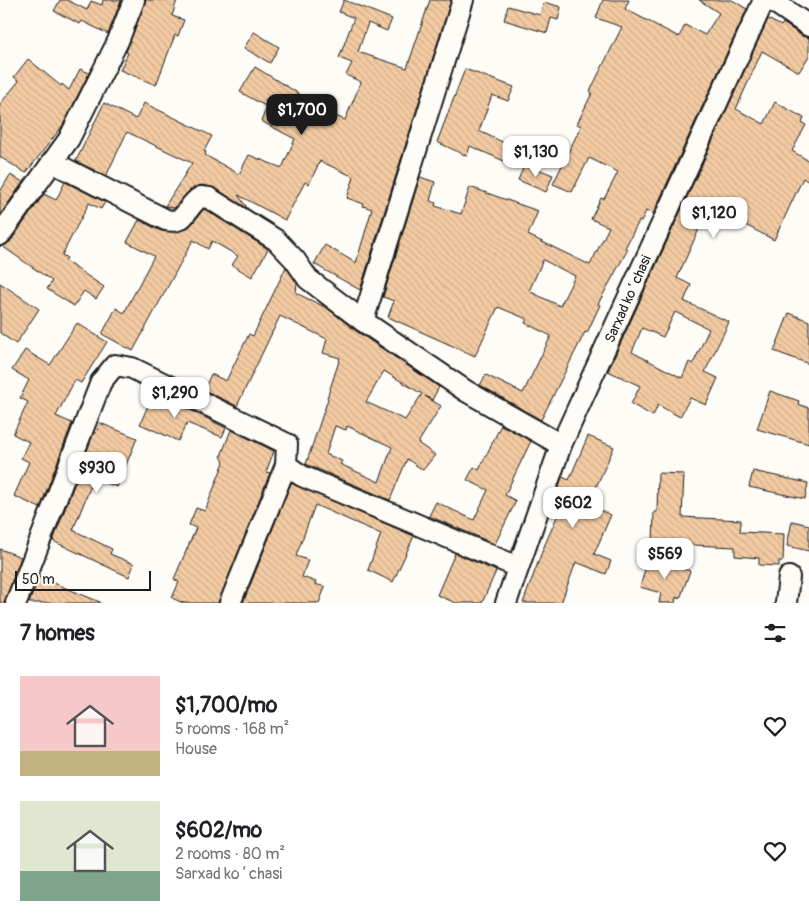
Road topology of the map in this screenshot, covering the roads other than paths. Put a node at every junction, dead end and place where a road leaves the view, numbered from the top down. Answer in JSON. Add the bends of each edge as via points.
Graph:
{"nodes":[{"id":1,"x":134,"y":0,"type":"edge"},
{"id":2,"x":463,"y":0,"type":"edge"},
{"id":3,"x":764,"y":0,"type":"edge"},
{"id":4,"x":771,"y":0,"type":"edge"},
{"id":5,"x":809,"y":26,"type":"edge"},
{"id":6,"x":52,"y":162,"type":"junction"},
{"id":7,"x":0,"y":235,"type":"edge"},
{"id":8,"x":363,"y":321,"type":"junction"},
{"id":9,"x":561,"y":445,"type":"junction"},
{"id":10,"x":286,"y":465,"type":"junction"},
{"id":11,"x":518,"y":567,"type":"junction"},
{"id":12,"x":788,"y":577,"type":"dead end"},
{"id":13,"x":16,"y":603,"type":"edge"},
{"id":14,"x":230,"y":603,"type":"edge"},
{"id":15,"x":506,"y":603,"type":"edge"},
{"id":16,"x":786,"y":603,"type":"edge"}],
"edges":[{"from":1,"to":6,"type":"street","via":[[118,41],[69,139]]},
{"from":2,"to":8,"type":"street"},
{"from":3,"to":9,"type":"street","name":"Sarxad koʻchasi"},
{"from":4,"to":5,"type":"street"},
{"from":6,"to":7,"type":"street"},
{"from":6,"to":8,"type":"street","via":[[174,222],[183,218],[195,200],[209,198],[276,240],[308,279]]},
{"from":8,"to":9,"type":"street","via":[[466,391]]},
{"from":9,"to":11,"type":"street","name":"Sarxad koʻchasi"},
{"from":10,"to":11,"type":"street","via":[[302,476]]},
{"from":10,"to":13,"type":"street","via":[[287,444],[132,368],[115,365],[101,382]]},
{"from":10,"to":14,"type":"street"},
{"from":11,"to":15,"type":"street","name":"Sarxad koʻchasi"},
{"from":12,"to":16,"type":"street"}]}
